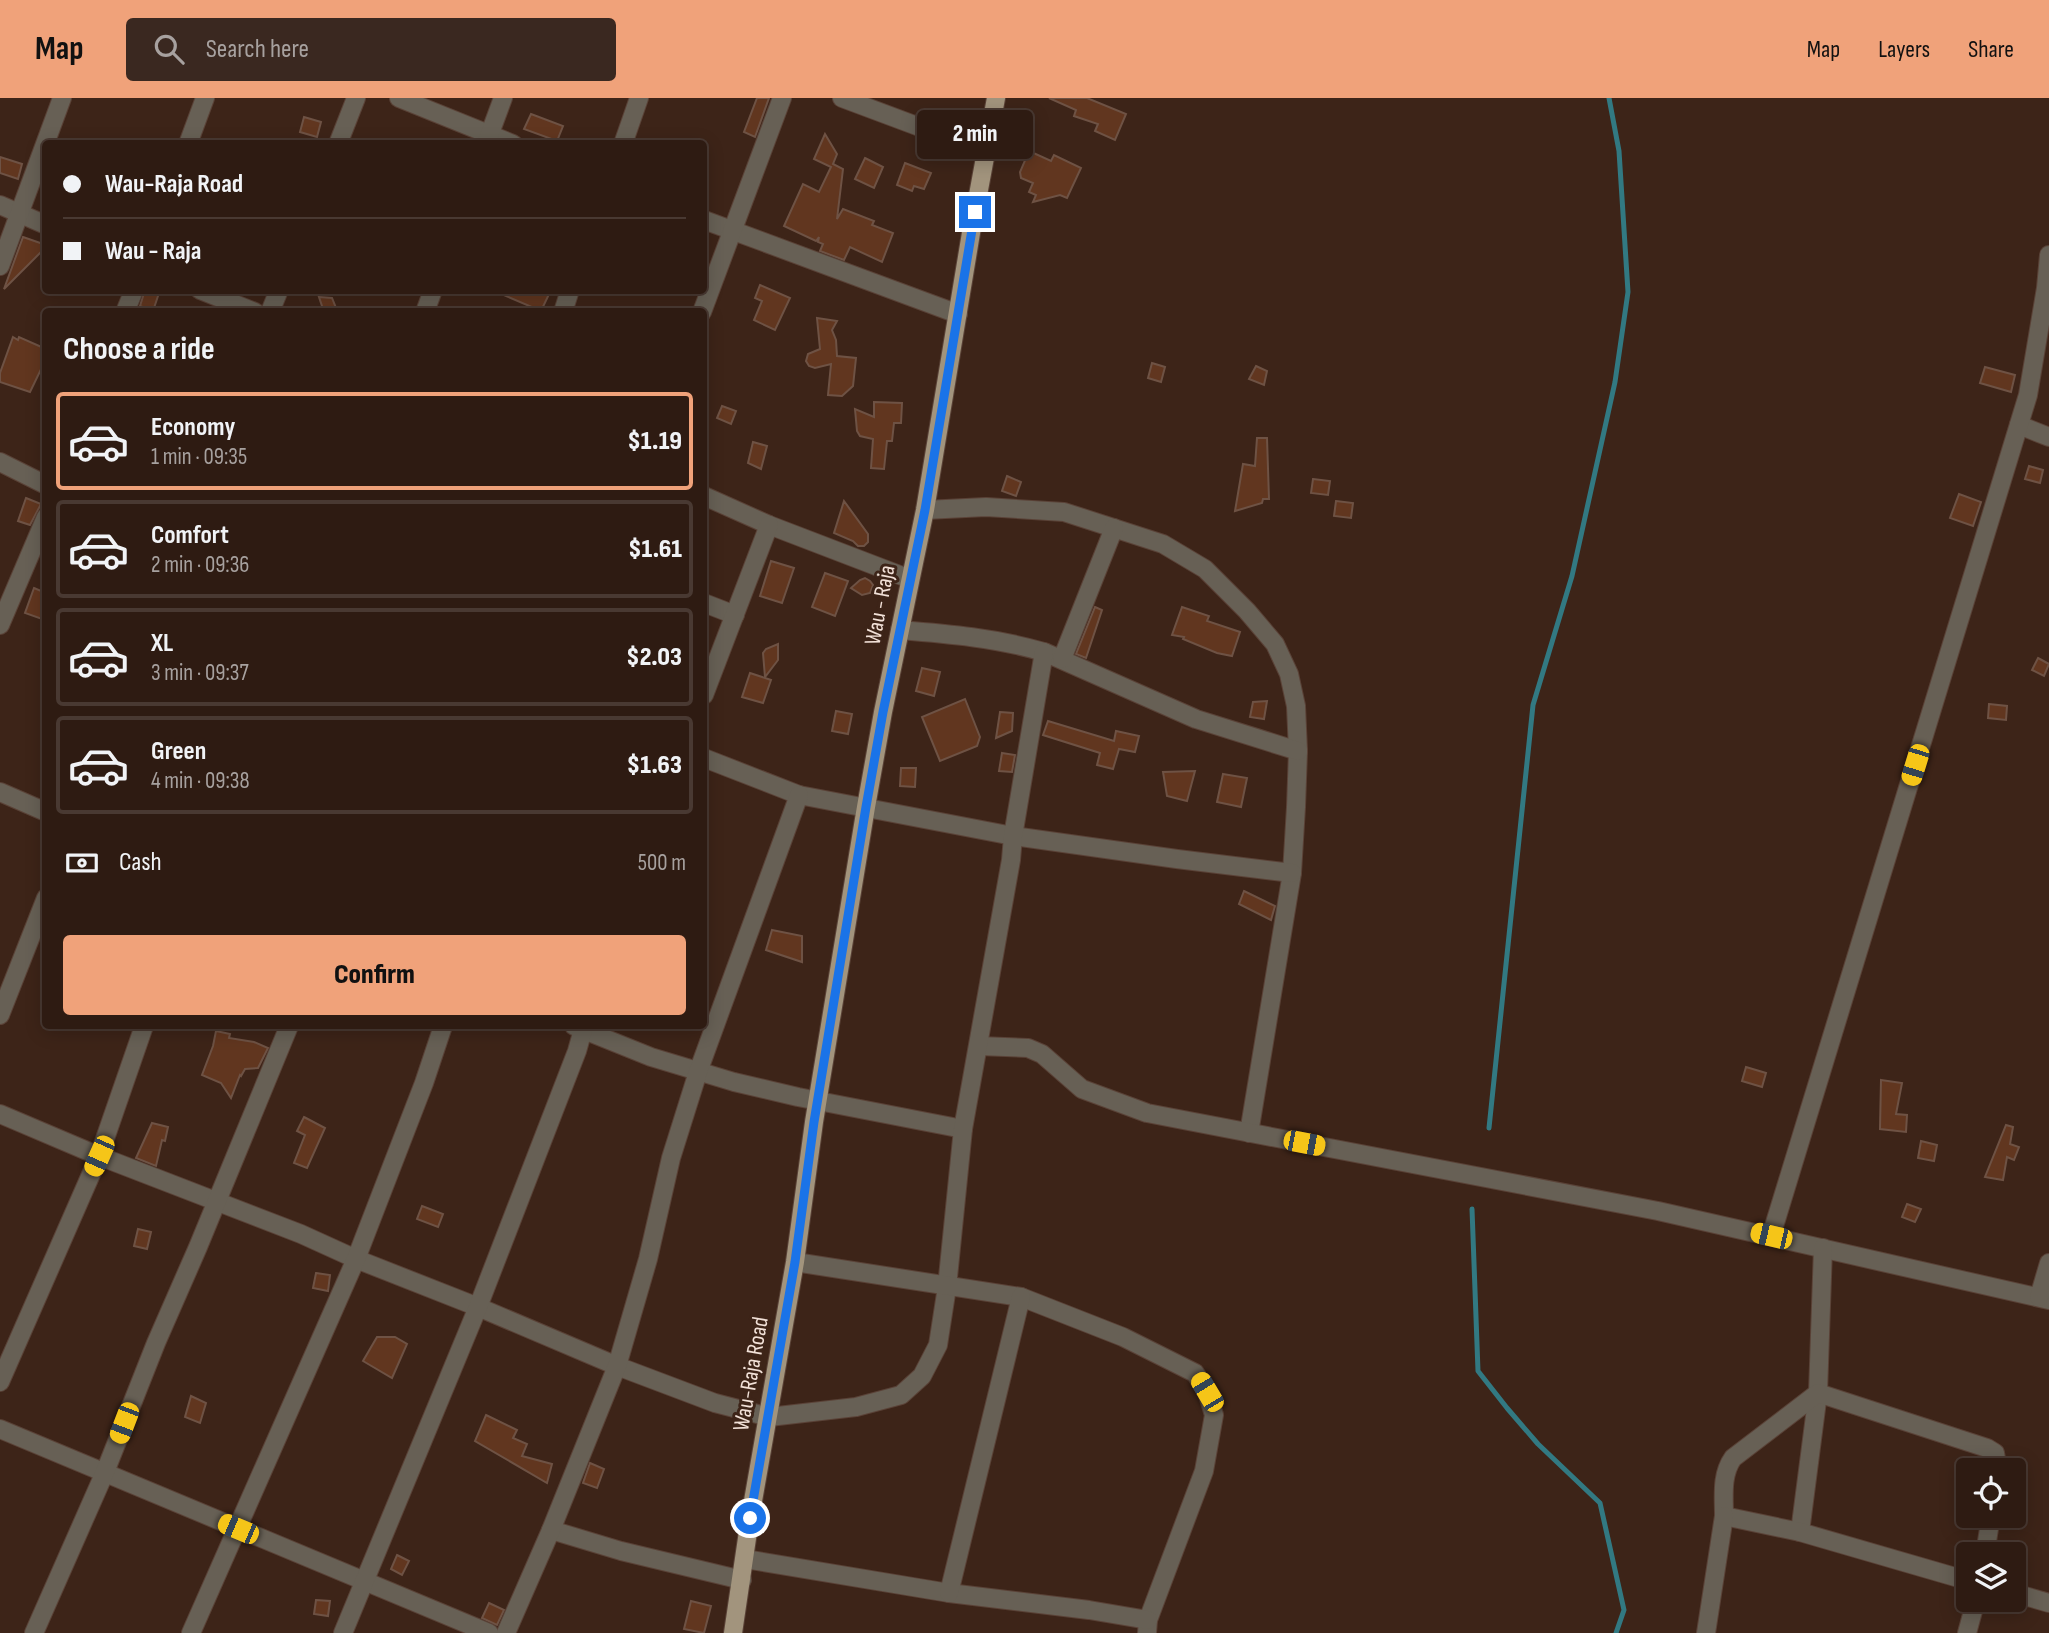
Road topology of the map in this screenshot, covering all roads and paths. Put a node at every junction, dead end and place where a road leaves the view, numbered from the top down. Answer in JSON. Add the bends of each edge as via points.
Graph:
{"nodes":[{"id":1,"x":62,"y":98,"type":"edge"},
{"id":2,"x":205,"y":98,"type":"edge"},
{"id":3,"x":356,"y":98,"type":"edge"},
{"id":4,"x":399,"y":98,"type":"edge"},
{"id":5,"x":503,"y":98,"type":"edge"},
{"id":6,"x":639,"y":98,"type":"edge"},
{"id":7,"x":782,"y":98,"type":"edge"},
{"id":8,"x":842,"y":98,"type":"edge"},
{"id":9,"x":996,"y":98,"type":"edge"},
{"id":10,"x":488,"y":139,"type":"edge"},
{"id":11,"x":46,"y":140,"type":"edge"},
{"id":12,"x":189,"y":140,"type":"edge"},
{"id":13,"x":340,"y":140,"type":"edge"},
{"id":14,"x":624,"y":140,"type":"edge"},
{"id":15,"x":986,"y":148,"type":"junction"},
{"id":16,"x":42,"y":151,"type":"edge"},
{"id":17,"x":0,"y":205,"type":"edge"},
{"id":18,"x":19,"y":213,"type":"junction"},
{"id":19,"x":707,"y":221,"type":"edge"},
{"id":20,"x":42,"y":223,"type":"edge"},
{"id":21,"x":732,"y":231,"type":"junction"},
{"id":22,"x":2049,"y":255,"type":"edge"},
{"id":23,"x":0,"y":266,"type":"edge"},
{"id":24,"x":210,"y":294,"type":"edge"},
{"id":25,"x":245,"y":308,"type":"edge"},
{"id":26,"x":703,"y":308,"type":"edge"},
{"id":27,"x":958,"y":314,"type":"junction"},
{"id":28,"x":2019,"y":425,"type":"junction"},
{"id":29,"x":2049,"y":437,"type":"edge"},
{"id":30,"x":0,"y":463,"type":"edge"},
{"id":31,"x":42,"y":483,"type":"edge"},
{"id":32,"x":707,"y":497,"type":"edge"},
{"id":33,"x":925,"y":510,"type":"junction"},
{"id":34,"x":769,"y":525,"type":"junction"},
{"id":35,"x":42,"y":526,"type":"edge"},
{"id":36,"x":1114,"y":528,"type":"junction"},
{"id":37,"x":910,"y":579,"type":"junction"},
{"id":38,"x":707,"y":604,"type":"edge"},
{"id":39,"x":735,"y":615,"type":"junction"},
{"id":40,"x":0,"y":625,"type":"edge"},
{"id":41,"x":900,"y":630,"type":"junction"},
{"id":42,"x":1044,"y":652,"type":"junction"},
{"id":43,"x":1062,"y":659,"type":"junction"},
{"id":44,"x":707,"y":687,"type":"edge"},
{"id":45,"x":1298,"y":751,"type":"junction"},
{"id":46,"x":707,"y":759,"type":"edge"},
{"id":47,"x":0,"y":792,"type":"edge"},
{"id":48,"x":799,"y":794,"type":"junction"},
{"id":49,"x":866,"y":807,"type":"junction"},
{"id":50,"x":42,"y":810,"type":"edge"},
{"id":51,"x":1013,"y":836,"type":"junction"},
{"id":52,"x":1292,"y":873,"type":"junction"},
{"id":53,"x":42,"y":908,"type":"edge"},
{"id":54,"x":0,"y":1015,"type":"edge"},
{"id":55,"x":143,"y":1029,"type":"edge"},
{"id":56,"x":288,"y":1029,"type":"edge"},
{"id":57,"x":442,"y":1029,"type":"edge"},
{"id":58,"x":580,"y":1029,"type":"edge"},
{"id":59,"x":585,"y":1029,"type":"edge"},
{"id":60,"x":979,"y":1046,"type":"junction"},
{"id":61,"x":698,"y":1072,"type":"junction"},
{"id":62,"x":818,"y":1101,"type":"junction"},
{"id":63,"x":0,"y":1114,"type":"edge"},
{"id":64,"x":814,"y":1122,"type":"joint"},
{"id":65,"x":963,"y":1129,"type":"junction"},
{"id":66,"x":1249,"y":1133,"type":"junction"},
{"id":67,"x":99,"y":1156,"type":"junction"},
{"id":68,"x":216,"y":1202,"type":"junction"},
{"id":69,"x":1771,"y":1236,"type":"junction"},
{"id":70,"x":1823,"y":1248,"type":"junction"},
{"id":71,"x":356,"y":1259,"type":"junction"},
{"id":72,"x":795,"y":1262,"type":"junction"},
{"id":73,"x":2049,"y":1263,"type":"edge"},
{"id":74,"x":947,"y":1287,"type":"junction"},
{"id":75,"x":1021,"y":1297,"type":"junction"},
{"id":76,"x":2044,"y":1299,"type":"edge"},
{"id":77,"x":478,"y":1307,"type":"junction"},
{"id":78,"x":617,"y":1366,"type":"junction"},
{"id":79,"x":0,"y":1382,"type":"edge"},
{"id":80,"x":1818,"y":1393,"type":"junction"},
{"id":81,"x":769,"y":1417,"type":"junction"},
{"id":82,"x":0,"y":1429,"type":"edge"},
{"id":83,"x":1995,"y":1458,"type":"edge"},
{"id":84,"x":105,"y":1472,"type":"junction"},
{"id":85,"x":1724,"y":1516,"type":"junction"},
{"id":86,"x":238,"y":1529,"type":"junction"},
{"id":87,"x":551,"y":1530,"type":"junction"},
{"id":88,"x":1800,"y":1532,"type":"junction"},
{"id":89,"x":745,"y":1559,"type":"junction"},
{"id":90,"x":1956,"y":1577,"type":"edge"},
{"id":91,"x":742,"y":1580,"type":"junction"},
{"id":92,"x":364,"y":1581,"type":"junction"},
{"id":93,"x":949,"y":1593,"type":"junction"},
{"id":94,"x":2026,"y":1596,"type":"edge"},
{"id":95,"x":2049,"y":1603,"type":"edge"},
{"id":96,"x":1973,"y":1612,"type":"edge"},
{"id":97,"x":1147,"y":1626,"type":"edge"},
{"id":98,"x":34,"y":1633,"type":"edge"},
{"id":99,"x":191,"y":1633,"type":"edge"},
{"id":100,"x":343,"y":1633,"type":"edge"},
{"id":101,"x":489,"y":1633,"type":"edge"},
{"id":102,"x":506,"y":1633,"type":"edge"},
{"id":103,"x":733,"y":1633,"type":"edge"},
{"id":104,"x":1706,"y":1633,"type":"edge"},
{"id":105,"x":1968,"y":1633,"type":"edge"}],
"edges":[{"from":1,"to":11,"type":"street"},
{"from":2,"to":12,"type":"street"},
{"from":3,"to":13,"type":"street"},
{"from":4,"to":10,"type":"street"},
{"from":5,"to":10,"type":"street"},
{"from":6,"to":14,"type":"street"},
{"from":7,"to":21,"type":"street"},
{"from":8,"to":15,"type":"street"},
{"from":9,"to":15,"type":"main road","name":"Wau - Raja"},
{"from":15,"to":27,"type":"main road","name":"Wau - Raja"},
{"from":16,"to":18,"type":"street"},
{"from":17,"to":18,"type":"street"},
{"from":18,"to":20,"type":"street"},
{"from":18,"to":23,"type":"street"},
{"from":19,"to":21,"type":"street"},
{"from":21,"to":26,"type":"street"},
{"from":21,"to":27,"type":"street"},
{"from":22,"to":28,"type":"street","via":[[2028,395]]},
{"from":24,"to":25,"type":"street"},
{"from":27,"to":33,"type":"main road","name":"Wau - Raja"},
{"from":28,"to":29,"type":"street"},
{"from":28,"to":69,"type":"street"},
{"from":30,"to":31,"type":"street"},
{"from":32,"to":34,"type":"street"},
{"from":33,"to":36,"type":"street","via":[[986,507],[1064,512]]},
{"from":33,"to":37,"type":"main road","name":"Wau - Raja"},
{"from":34,"to":37,"type":"street"},
{"from":34,"to":39,"type":"street"},
{"from":35,"to":40,"type":"street"},
{"from":36,"to":43,"type":"street"},
{"from":36,"to":45,"type":"street","via":[[1163,544],[1205,569],[1275,644],[1289,674],[1296,706]]},
{"from":37,"to":41,"type":"main road","name":"Wau - Raja"},
{"from":38,"to":39,"type":"street"},
{"from":39,"to":44,"type":"street"},
{"from":41,"to":42,"type":"street","via":[[971,636]]},
{"from":41,"to":49,"type":"main road","name":"Wau - Raja"},
{"from":42,"to":43,"type":"street"},
{"from":42,"to":51,"type":"street"},
{"from":43,"to":45,"type":"street","via":[[1195,719]]},
{"from":45,"to":52,"type":"street"},
{"from":46,"to":48,"type":"street"},
{"from":47,"to":50,"type":"street"},
{"from":48,"to":49,"type":"street"},
{"from":48,"to":61,"type":"street"},
{"from":49,"to":51,"type":"street"},
{"from":49,"to":62,"type":"main road","name":"Wau - Raja"},
{"from":51,"to":52,"type":"street"},
{"from":51,"to":60,"type":"street"},
{"from":52,"to":66,"type":"street"},
{"from":53,"to":54,"type":"street"},
{"from":55,"to":67,"type":"street"},
{"from":56,"to":68,"type":"street"},
{"from":57,"to":71,"type":"street"},
{"from":58,"to":77,"type":"street","via":[[578,1051]]},
{"from":59,"to":61,"type":"street"},
{"from":60,"to":65,"type":"street"},
{"from":60,"to":66,"type":"street","via":[[1028,1048],[1042,1054],[1082,1089],[1147,1113]]},
{"from":61,"to":62,"type":"street"},
{"from":61,"to":78,"type":"street"},
{"from":62,"to":64,"type":"main road","name":"Wau - Raja"},
{"from":62,"to":65,"type":"street"},
{"from":63,"to":67,"type":"street"},
{"from":64,"to":72,"type":"main road","name":"Wau-Raja Road"},
{"from":65,"to":74,"type":"street"},
{"from":66,"to":69,"type":"street"},
{"from":67,"to":68,"type":"street"},
{"from":67,"to":79,"type":"street"},
{"from":68,"to":71,"type":"street"},
{"from":68,"to":84,"type":"street"},
{"from":69,"to":70,"type":"street"},
{"from":70,"to":76,"type":"street"},
{"from":70,"to":80,"type":"street"},
{"from":71,"to":77,"type":"street"},
{"from":71,"to":86,"type":"street"},
{"from":72,"to":74,"type":"street"},
{"from":72,"to":81,"type":"main road","name":"Wau-Raja Road"},
{"from":73,"to":76,"type":"street"},
{"from":74,"to":75,"type":"street"},
{"from":74,"to":81,"type":"street","via":[[938,1345],[922,1376],[901,1395],[856,1407]]},
{"from":75,"to":93,"type":"street"},
{"from":75,"to":97,"type":"street","via":[[1124,1337],[1195,1373],[1207,1392],[1214,1415],[1204,1471]]},
{"from":77,"to":78,"type":"street"},
{"from":77,"to":92,"type":"street"},
{"from":78,"to":81,"type":"street","via":[[715,1403]]},
{"from":78,"to":87,"type":"street"},
{"from":80,"to":83,"type":"street","via":[[1987,1448]]},
{"from":80,"to":85,"type":"street","via":[[1733,1458],[1725,1477]]},
{"from":80,"to":88,"type":"street"},
{"from":81,"to":89,"type":"main road","name":"Wau-Raja Road"},
{"from":82,"to":84,"type":"street"},
{"from":84,"to":86,"type":"street"},
{"from":84,"to":98,"type":"street"},
{"from":85,"to":88,"type":"street"},
{"from":85,"to":104,"type":"street"},
{"from":86,"to":92,"type":"street"},
{"from":86,"to":99,"type":"street"},
{"from":87,"to":91,"type":"street"},
{"from":87,"to":102,"type":"street"},
{"from":88,"to":90,"type":"street"},
{"from":89,"to":91,"type":"main road","name":"Wau-Raja Road"},
{"from":89,"to":93,"type":"street"},
{"from":91,"to":103,"type":"main road","name":"Wau-Raja Road"},
{"from":92,"to":100,"type":"street"},
{"from":92,"to":101,"type":"street"},
{"from":93,"to":97,"type":"street","via":[[1089,1610]]},
{"from":94,"to":95,"type":"street"},
{"from":96,"to":105,"type":"street"}]}
